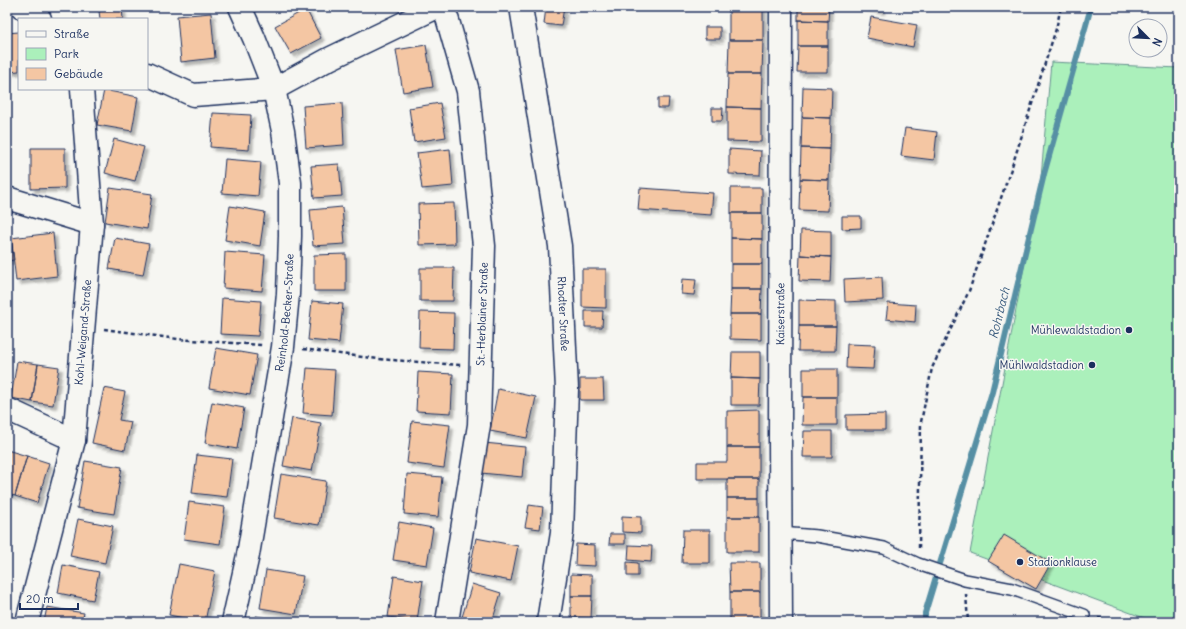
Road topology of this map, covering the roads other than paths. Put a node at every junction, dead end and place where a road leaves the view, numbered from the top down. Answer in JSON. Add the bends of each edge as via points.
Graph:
{"nodes":[{"id":1,"x":22,"y":7,"type":"edge"},
{"id":2,"x":240,"y":7,"type":"edge"},
{"id":3,"x":437,"y":7,"type":"edge"},
{"id":4,"x":444,"y":7,"type":"edge"},
{"id":5,"x":521,"y":7,"type":"edge"},
{"id":6,"x":781,"y":7,"type":"edge"},
{"id":7,"x":38,"y":18,"type":"edge"},
{"id":8,"x":148,"y":74,"type":"edge"},
{"id":9,"x":274,"y":89,"type":"junction"},
{"id":10,"x":82,"y":90,"type":"edge"},
{"id":11,"x":7,"y":198,"type":"edge"},
{"id":12,"x":92,"y":224,"type":"junction"},
{"id":13,"x":7,"y":409,"type":"edge"},
{"id":14,"x":74,"y":440,"type":"junction"},
{"id":15,"x":780,"y":533,"type":"junction"},
{"id":16,"x":1084,"y":619,"type":"edge"},
{"id":17,"x":27,"y":622,"type":"edge"},
{"id":18,"x":233,"y":622,"type":"edge"},
{"id":19,"x":447,"y":622,"type":"edge"},
{"id":20,"x":548,"y":622,"type":"edge"},
{"id":21,"x":781,"y":622,"type":"edge"}],
"edges":[{"from":1,"to":7,"type":"street"},
{"from":2,"to":9,"type":"street","name":"Reinhold-Becker-Straße"},
{"from":3,"to":9,"type":"street","via":[[329,59]]},
{"from":4,"to":19,"type":"street","name":"St.-Herblainer Straße","via":[[468,91],[484,246],[479,425]]},
{"from":5,"to":20,"type":"street","name":"Rhodter Straße","via":[[560,246],[567,389],[562,533]]},
{"from":6,"to":15,"type":"street","name":"Kaiserstraße"},
{"from":8,"to":9,"type":"street","via":[[193,94]]},
{"from":9,"to":18,"type":"street","name":"Reinhold-Becker-Straße","via":[[290,183],[288,294],[283,347],[248,555]]},
{"from":10,"to":12,"type":"street","name":"Kohl-Weigand-Straße"},
{"from":11,"to":12,"type":"street"},
{"from":12,"to":14,"type":"street","name":"Kohl-Weigand-Straße"},
{"from":13,"to":14,"type":"street"},
{"from":14,"to":17,"type":"street","name":"Kohl-Weigand-Straße"},
{"from":15,"to":16,"type":"lane","via":[[817,536],[884,548],[918,564],[965,580],[1012,589]]},
{"from":15,"to":21,"type":"street","name":"Kaiserstraße"}]}
